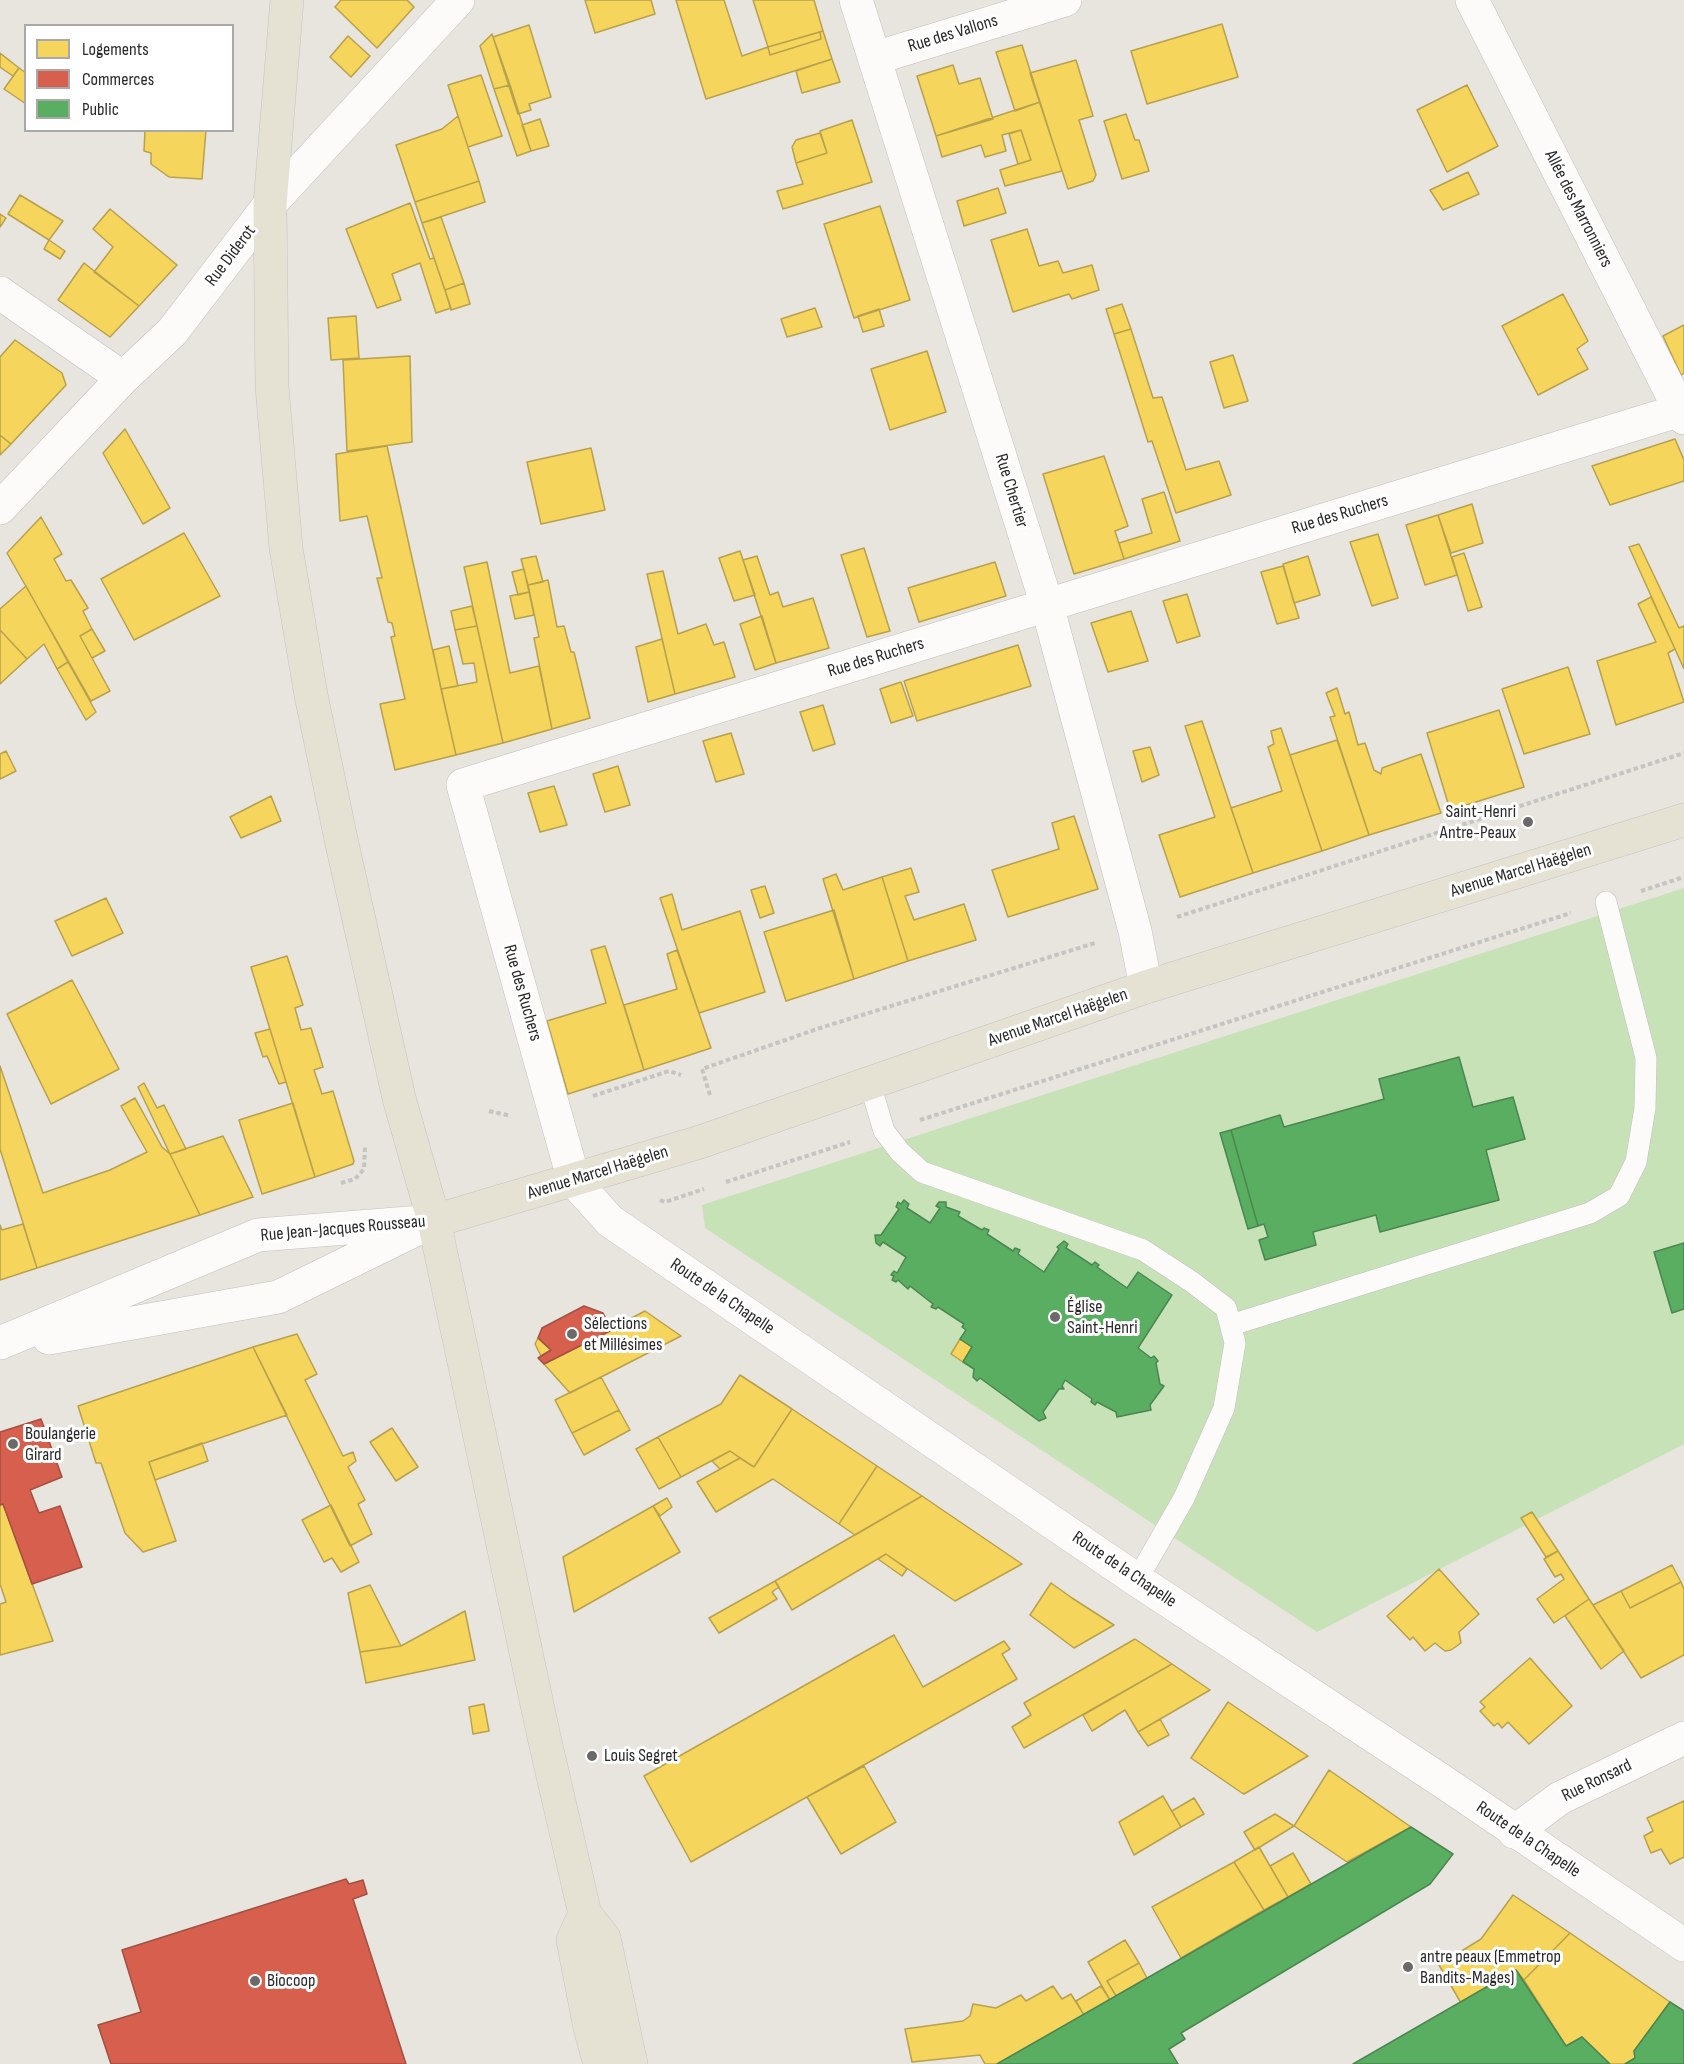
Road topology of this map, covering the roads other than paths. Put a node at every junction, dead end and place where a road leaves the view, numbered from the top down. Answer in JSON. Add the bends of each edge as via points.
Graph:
{"nodes":[{"id":1,"x":458,"y":0,"type":"edge"},
{"id":2,"x":856,"y":0,"type":"edge"},
{"id":3,"x":1065,"y":0,"type":"edge"},
{"id":4,"x":1472,"y":0,"type":"edge"},
{"id":5,"x":284,"y":2,"type":"edge"},
{"id":6,"x":875,"y":58,"type":"junction"},
{"id":7,"x":270,"y":204,"type":"junction"},
{"id":8,"x":0,"y":293,"type":"edge"},
{"id":9,"x":123,"y":378,"type":"junction"},
{"id":10,"x":1683,"y":414,"type":"edge"},
{"id":11,"x":0,"y":508,"type":"edge"},
{"id":12,"x":1047,"y":605,"type":"junction"},
{"id":13,"x":1684,"y":820,"type":"edge"},
{"id":14,"x":1606,"y":903,"type":"road end"},
{"id":15,"x":1146,"y":987,"type":"junction"},
{"id":16,"x":870,"y":1084,"type":"junction"},
{"id":17,"x":574,"y":1181,"type":"junction"},
{"id":18,"x":434,"y":1221,"type":"junction"},
{"id":19,"x":1231,"y":1325,"type":"junction"},
{"id":20,"x":0,"y":1345,"type":"edge"},
{"id":21,"x":1137,"y":1580,"type":"junction"},
{"id":22,"x":1684,"y":1738,"type":"edge"},
{"id":23,"x":1514,"y":1832,"type":"junction"},
{"id":24,"x":585,"y":1914,"type":"junction"},
{"id":25,"x":1684,"y":1945,"type":"edge"},
{"id":26,"x":600,"y":2064,"type":"edge"},
{"id":27,"x":631,"y":2064,"type":"edge"}],
"edges":[{"from":1,"to":7,"type":"street","name":"Rue Diderot"},
{"from":2,"to":6,"type":"street","name":"Rue Chertier"},
{"from":3,"to":6,"type":"street","name":"Rue des Vallons"},
{"from":4,"to":10,"type":"street","name":"Allée des Marronniers"},
{"from":5,"to":7,"type":"main road"},
{"from":6,"to":12,"type":"street","name":"Rue Chertier"},
{"from":7,"to":9,"type":"street","name":"Rue Diderot","via":[[172,332]]},
{"from":7,"to":18,"type":"main road","via":[[272,387],[286,548],[342,844],[399,1098]]},
{"from":8,"to":9,"type":"street"},
{"from":9,"to":11,"type":"street","name":"Rue Diderot"},
{"from":10,"to":12,"type":"street","name":"Rue des Ruchers"},
{"from":12,"to":15,"type":"street","name":"Rue Chertier","via":[[1135,931]]},
{"from":12,"to":17,"type":"street","name":"Rue des Ruchers","via":[[464,785]]},
{"from":13,"to":15,"type":"main road","name":"Avenue Marcel Haëgelen"},
{"from":14,"to":19,"type":"lane","via":[[1646,1058],[1645,1108],[1636,1162],[1619,1196],[1590,1213]]},
{"from":15,"to":16,"type":"main road","name":"Avenue Marcel Haëgelen"},
{"from":16,"to":17,"type":"main road","name":"Avenue Marcel Haëgelen"},
{"from":16,"to":19,"type":"lane","via":[[884,1131],[922,1172],[1143,1250],[1227,1308]]},
{"from":17,"to":18,"type":"main road","name":"Avenue Marcel Haëgelen"},
{"from":17,"to":21,"type":"street","name":"Route de la Chapelle","via":[[610,1221]]},
{"from":18,"to":20,"type":"street","name":"Rue Jean-Jacques Rousseau","via":[[278,1297]]},
{"from":18,"to":20,"type":"street","name":"Rue Jean-Jacques Rousseau","via":[[258,1234]]},
{"from":18,"to":24,"type":"main road"},
{"from":19,"to":21,"type":"lane","via":[[1235,1343],[1224,1408],[1184,1498]]},
{"from":21,"to":23,"type":"street","name":"Route de la Chapelle"},
{"from":22,"to":23,"type":"street","name":"Rue Ronsard","via":[[1560,1798]]},
{"from":23,"to":25,"type":"street","name":"Route de la Chapelle"},
{"from":24,"to":26,"type":"main road","via":[[573,1940]]},
{"from":24,"to":27,"type":"main road","via":[[604,1938]]}]}
